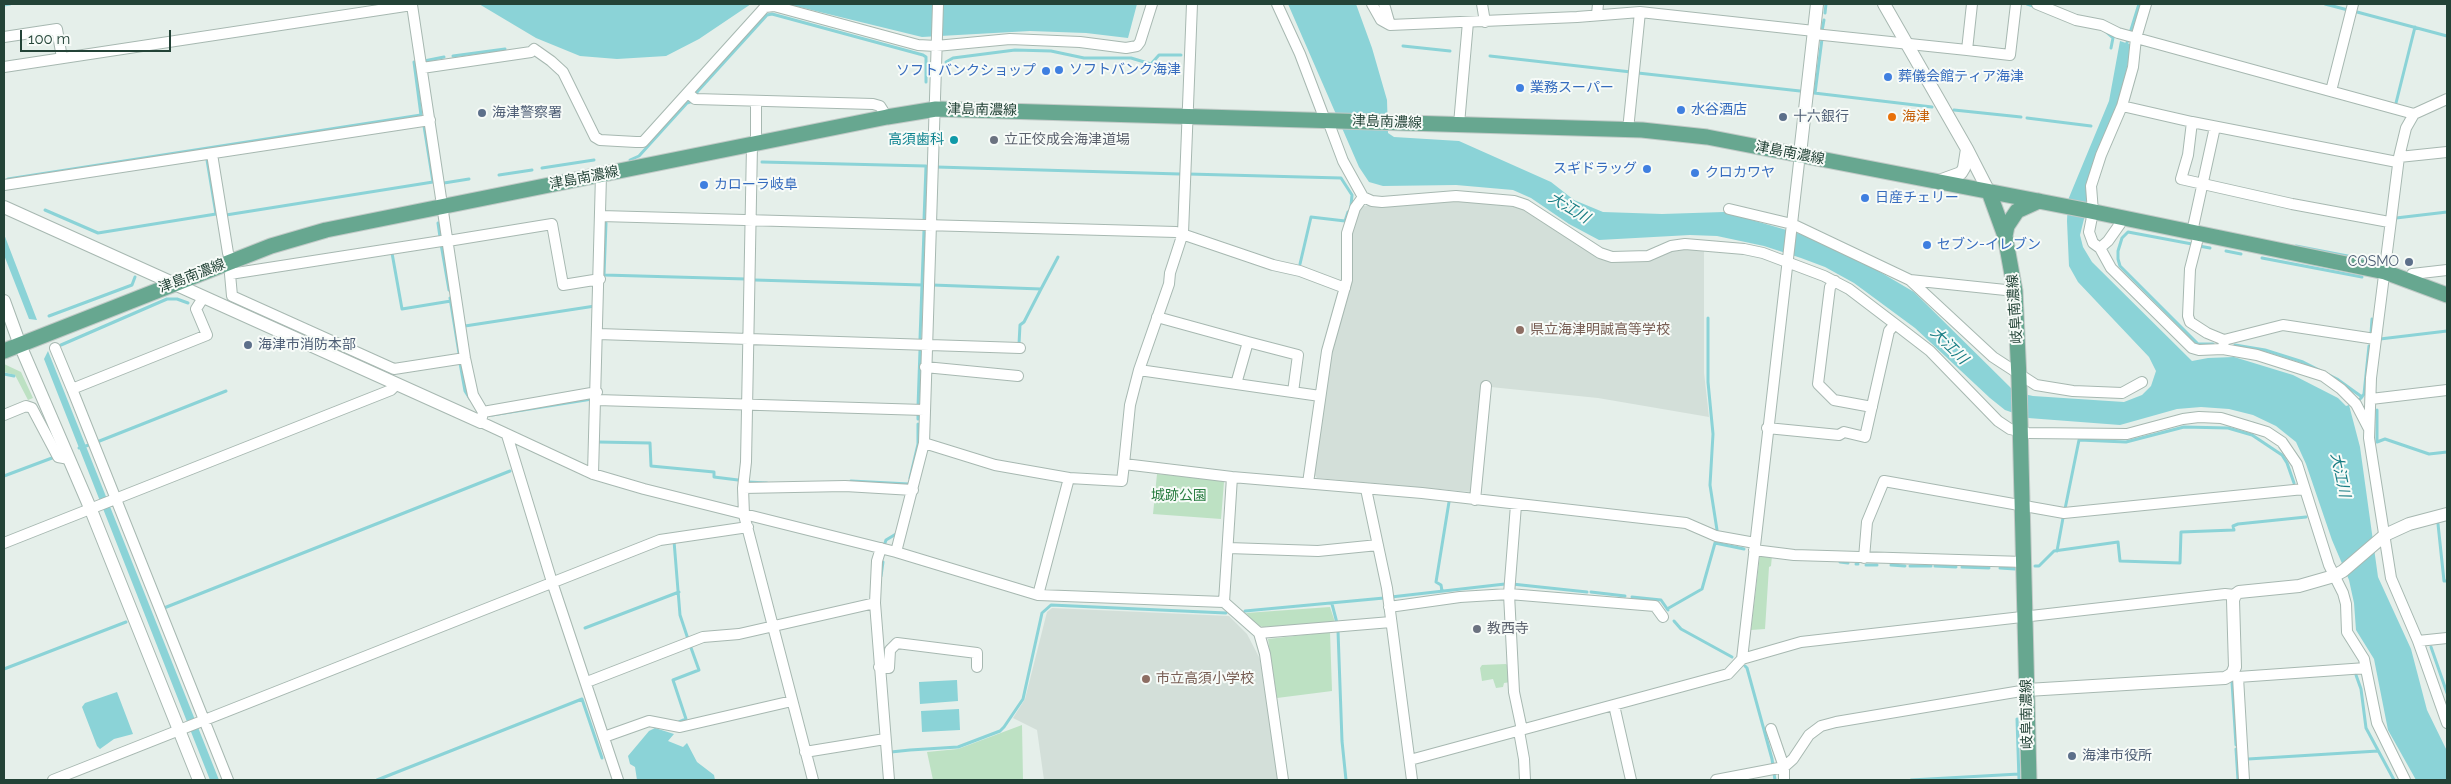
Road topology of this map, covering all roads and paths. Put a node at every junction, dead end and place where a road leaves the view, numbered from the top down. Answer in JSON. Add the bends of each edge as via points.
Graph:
{"nodes":[{"id":1,"x":412,"y":4,"type":"edge"},
{"id":2,"x":938,"y":4,"type":"edge"},
{"id":3,"x":1152,"y":4,"type":"edge"},
{"id":4,"x":1192,"y":4,"type":"edge"},
{"id":5,"x":1277,"y":4,"type":"edge"},
{"id":6,"x":1372,"y":4,"type":"edge"},
{"id":7,"x":1384,"y":4,"type":"edge"},
{"id":8,"x":1482,"y":4,"type":"edge"},
{"id":9,"x":1817,"y":4,"type":"edge"},
{"id":10,"x":1884,"y":4,"type":"edge"},
{"id":11,"x":1972,"y":4,"type":"edge"},
{"id":12,"x":2016,"y":4,"type":"edge"},
{"id":13,"x":2037,"y":4,"type":"edge"},
{"id":14,"x":2146,"y":4,"type":"edge"},
{"id":15,"x":2353,"y":4,"type":"edge"},
{"id":16,"x":1598,"y":9,"type":"edge"},
{"id":17,"x":1640,"y":12,"type":"junction"},
{"id":18,"x":1468,"y":22,"type":"junction"},
{"id":19,"x":1485,"y":22,"type":"junction"},
{"id":20,"x":1390,"y":25,"type":"junction"},
{"id":21,"x":1814,"y":32,"type":"junction"},
{"id":22,"x":4,"y":37,"type":"edge"},
{"id":23,"x":2136,"y":38,"type":"junction"},
{"id":24,"x":1905,"y":43,"type":"junction"},
{"id":25,"x":937,"y":44,"type":"junction"},
{"id":26,"x":1967,"y":50,"type":"junction"},
{"id":27,"x":62,"y":58,"type":"junction"},
{"id":28,"x":4,"y":67,"type":"edge"},
{"id":29,"x":422,"y":68,"type":"junction"},
{"id":30,"x":2331,"y":91,"type":"junction"},
{"id":31,"x":688,"y":93,"type":"junction"},
{"id":32,"x":2447,"y":99,"type":"edge"},
{"id":33,"x":756,"y":101,"type":"junction"},
{"id":34,"x":2122,"y":106,"type":"junction"},
{"id":35,"x":936,"y":109,"type":"junction"},
{"id":36,"x":2414,"y":114,"type":"junction"},
{"id":37,"x":887,"y":116,"type":"junction"},
{"id":38,"x":1187,"y":116,"type":"junction"},
{"id":39,"x":430,"y":120,"type":"junction"},
{"id":40,"x":1328,"y":120,"type":"junction"},
{"id":41,"x":2192,"y":122,"type":"junction"},
{"id":42,"x":1459,"y":124,"type":"junction"},
{"id":43,"x":2215,"y":127,"type":"junction"},
{"id":44,"x":1628,"y":130,"type":"junction"},
{"id":45,"x":754,"y":144,"type":"junction"},
{"id":46,"x":1967,"y":149,"type":"junction"},
{"id":47,"x":2447,"y":152,"type":"edge"},
{"id":48,"x":212,"y":154,"type":"junction"},
{"id":49,"x":1800,"y":154,"type":"junction"},
{"id":50,"x":2398,"y":159,"type":"junction"},
{"id":51,"x":601,"y":175,"type":"junction"},
{"id":52,"x":1939,"y":181,"type":"junction"},
{"id":53,"x":2202,"y":183,"type":"junction"},
{"id":54,"x":4,"y":185,"type":"edge"},
{"id":55,"x":1989,"y":192,"type":"junction"},
{"id":56,"x":1362,"y":197,"type":"junction"},
{"id":57,"x":2038,"y":201,"type":"junction"},
{"id":58,"x":4,"y":207,"type":"edge"},
{"id":59,"x":443,"y":207,"type":"junction"},
{"id":60,"x":1729,"y":208,"type":"dead end"},
{"id":61,"x":2092,"y":211,"type":"junction"},
{"id":62,"x":601,"y":216,"type":"junction"},
{"id":63,"x":2121,"y":218,"type":"junction"},
{"id":64,"x":752,"y":220,"type":"junction"},
{"id":65,"x":2389,"y":222,"type":"junction"},
{"id":66,"x":930,"y":226,"type":"junction"},
{"id":67,"x":1792,"y":226,"type":"junction"},
{"id":68,"x":1183,"y":233,"type":"junction"},
{"id":69,"x":2195,"y":233,"type":"junction"},
{"id":70,"x":2005,"y":236,"type":"junction"},
{"id":71,"x":448,"y":240,"type":"junction"},
{"id":72,"x":2100,"y":248,"type":"junction"},
{"id":73,"x":232,"y":261,"type":"junction"},
{"id":74,"x":1787,"y":261,"type":"junction"},
{"id":75,"x":2447,"y":270,"type":"edge"},
{"id":76,"x":2385,"y":272,"type":"junction"},
{"id":77,"x":600,"y":279,"type":"junction"},
{"id":78,"x":1910,"y":280,"type":"junction"},
{"id":79,"x":2409,"y":280,"type":"junction"},
{"id":80,"x":1835,"y":281,"type":"junction"},
{"id":81,"x":172,"y":284,"type":"junction"},
{"id":82,"x":1345,"y":288,"type":"junction"},
{"id":83,"x":2015,"y":291,"type":"junction"},
{"id":84,"x":2447,"y":295,"type":"edge"},
{"id":85,"x":203,"y":298,"type":"junction"},
{"id":86,"x":4,"y":300,"type":"edge"},
{"id":87,"x":1157,"y":317,"type":"junction"},
{"id":88,"x":1895,"y":324,"type":"junction"},
{"id":89,"x":598,"y":334,"type":"junction"},
{"id":90,"x":749,"y":339,"type":"junction"},
{"id":91,"x":2375,"y":339,"type":"junction"},
{"id":92,"x":1248,"y":342,"type":"junction"},
{"id":93,"x":2224,"y":344,"type":"junction"},
{"id":94,"x":20,"y":345,"type":"junction"},
{"id":95,"x":926,"y":345,"type":"junction"},
{"id":96,"x":55,"y":348,"type":"dead end"},
{"id":97,"x":1020,"y":348,"type":"dead end"},
{"id":98,"x":4,"y":351,"type":"edge"},
{"id":99,"x":465,"y":358,"type":"junction"},
{"id":100,"x":925,"y":367,"type":"junction"},
{"id":101,"x":1139,"y":370,"type":"junction"},
{"id":102,"x":1018,"y":376,"type":"dead end"},
{"id":103,"x":2019,"y":377,"type":"junction"},
{"id":104,"x":2142,"y":382,"type":"dead end"},
{"id":105,"x":1236,"y":384,"type":"junction"},
{"id":106,"x":396,"y":385,"type":"junction"},
{"id":107,"x":1486,"y":386,"type":"dead end"},
{"id":108,"x":72,"y":389,"type":"junction"},
{"id":109,"x":2447,"y":390,"type":"edge"},
{"id":110,"x":1293,"y":392,"type":"junction"},
{"id":111,"x":597,"y":396,"type":"junction"},
{"id":112,"x":1320,"y":396,"type":"junction"},
{"id":113,"x":2371,"y":399,"type":"junction"},
{"id":114,"x":748,"y":405,"type":"junction"},
{"id":115,"x":1872,"y":407,"type":"junction"},
{"id":116,"x":924,"y":410,"type":"junction"},
{"id":117,"x":4,"y":415,"type":"edge"},
{"id":118,"x":482,"y":417,"type":"junction"},
{"id":119,"x":1767,"y":428,"type":"junction"},
{"id":120,"x":2020,"y":428,"type":"junction"},
{"id":121,"x":2370,"y":430,"type":"junction"},
{"id":122,"x":507,"y":435,"type":"junction"},
{"id":123,"x":924,"y":443,"type":"junction"},
{"id":124,"x":69,"y":459,"type":"junction"},
{"id":125,"x":1124,"y":464,"type":"junction"},
{"id":126,"x":593,"y":474,"type":"junction"},
{"id":127,"x":1232,"y":477,"type":"junction"},
{"id":128,"x":1069,"y":478,"type":"junction"},
{"id":129,"x":1308,"y":483,"type":"junction"},
{"id":130,"x":742,"y":488,"type":"junction"},
{"id":131,"x":1366,"y":489,"type":"junction"},
{"id":132,"x":913,"y":490,"type":"junction"},
{"id":133,"x":2304,"y":490,"type":"junction"},
{"id":134,"x":1476,"y":500,"type":"junction"},
{"id":135,"x":104,"y":504,"type":"junction"},
{"id":136,"x":1516,"y":505,"type":"junction"},
{"id":137,"x":2022,"y":508,"type":"junction"},
{"id":138,"x":2447,"y":514,"type":"edge"},
{"id":139,"x":744,"y":515,"type":"junction"},
{"id":140,"x":748,"y":527,"type":"junction"},
{"id":141,"x":2381,"y":537,"type":"junction"},
{"id":142,"x":4,"y":543,"type":"edge"},
{"id":143,"x":1378,"y":545,"type":"junction"},
{"id":144,"x":1755,"y":546,"type":"junction"},
{"id":145,"x":881,"y":548,"type":"junction"},
{"id":146,"x":1228,"y":548,"type":"junction"},
{"id":147,"x":896,"y":552,"type":"junction"},
{"id":148,"x":1864,"y":558,"type":"junction"},
{"id":149,"x":2024,"y":562,"type":"junction"},
{"id":150,"x":2338,"y":573,"type":"junction"},
{"id":151,"x":552,"y":582,"type":"junction"},
{"id":152,"x":1509,"y":594,"type":"junction"},
{"id":153,"x":1038,"y":595,"type":"junction"},
{"id":154,"x":2235,"y":595,"type":"junction"},
{"id":155,"x":1224,"y":602,"type":"junction"},
{"id":156,"x":875,"y":603,"type":"junction"},
{"id":157,"x":1389,"y":607,"type":"junction"},
{"id":158,"x":1663,"y":617,"type":"dead end"},
{"id":159,"x":2025,"y":617,"type":"junction"},
{"id":160,"x":1391,"y":622,"type":"junction"},
{"id":161,"x":773,"y":627,"type":"junction"},
{"id":162,"x":1259,"y":633,"type":"junction"},
{"id":163,"x":2447,"y":638,"type":"edge"},
{"id":164,"x":2418,"y":642,"type":"junction"},
{"id":165,"x":1742,"y":659,"type":"junction"},
{"id":166,"x":880,"y":667,"type":"junction"},
{"id":167,"x":976,"y":667,"type":"dead end"},
{"id":168,"x":2366,"y":668,"type":"junction"},
{"id":169,"x":2235,"y":676,"type":"junction"},
{"id":170,"x":587,"y":682,"type":"junction"},
{"id":171,"x":2027,"y":690,"type":"junction"},
{"id":172,"x":792,"y":701,"type":"junction"},
{"id":173,"x":1614,"y":705,"type":"junction"},
{"id":174,"x":2447,"y":723,"type":"edge"},
{"id":175,"x":192,"y":725,"type":"junction"},
{"id":176,"x":1771,"y":729,"type":"dead end"},
{"id":177,"x":1520,"y":730,"type":"junction"},
{"id":178,"x":604,"y":737,"type":"junction"},
{"id":179,"x":885,"y":739,"type":"junction"},
{"id":180,"x":805,"y":752,"type":"junction"},
{"id":181,"x":1410,"y":760,"type":"junction"},
{"id":182,"x":1777,"y":768,"type":"junction"},
{"id":183,"x":53,"y":780,"type":"edge"},
{"id":184,"x":199,"y":780,"type":"edge"},
{"id":185,"x":228,"y":780,"type":"edge"},
{"id":186,"x":618,"y":780,"type":"edge"},
{"id":187,"x":812,"y":780,"type":"edge"},
{"id":188,"x":888,"y":780,"type":"edge"},
{"id":189,"x":1283,"y":780,"type":"edge"},
{"id":190,"x":1412,"y":780,"type":"edge"},
{"id":191,"x":1525,"y":780,"type":"edge"},
{"id":192,"x":1631,"y":780,"type":"edge"},
{"id":193,"x":1716,"y":780,"type":"edge"},
{"id":194,"x":1784,"y":780,"type":"edge"},
{"id":195,"x":2029,"y":780,"type":"edge"},
{"id":196,"x":2244,"y":780,"type":"edge"},
{"id":197,"x":2405,"y":780,"type":"edge"}],
"edges":[{"from":1,"to":27,"type":"street"},
{"from":1,"to":29,"type":"street"},
{"from":2,"to":25,"type":"street"},
{"from":3,"to":25,"type":"street","via":[[1140,42],[1132,48],[1010,38]]},
{"from":4,"to":38,"type":"street"},
{"from":5,"to":40,"type":"street"},
{"from":6,"to":20,"type":"street","via":[[1381,20]]},
{"from":7,"to":20,"type":"street"},
{"from":8,"to":19,"type":"street"},
{"from":9,"to":21,"type":"street"},
{"from":10,"to":24,"type":"street"},
{"from":11,"to":26,"type":"street"},
{"from":12,"to":26,"type":"street","via":[[2010,55]]},
{"from":13,"to":23,"type":"street"},
{"from":14,"to":23,"type":"street"},
{"from":15,"to":30,"type":"street"},
{"from":16,"to":17,"type":"street"},
{"from":16,"to":19,"type":"street","via":[[1577,17]]},
{"from":17,"to":21,"type":"street"},
{"from":17,"to":44,"type":"street"},
{"from":18,"to":19,"type":"street"},
{"from":18,"to":20,"type":"street"},
{"from":18,"to":42,"type":"street"},
{"from":21,"to":24,"type":"street"},
{"from":21,"to":49,"type":"street"},
{"from":22,"to":27,"type":"street","via":[[57,29]]},
{"from":23,"to":30,"type":"street"},
{"from":23,"to":34,"type":"street","via":[[2133,67]]},
{"from":24,"to":26,"type":"street"},
{"from":24,"to":46,"type":"street"},
{"from":25,"to":31,"type":"street","via":[[918,45],[774,6],[765,7]]},
{"from":25,"to":35,"type":"street"},
{"from":27,"to":28,"type":"street"},
{"from":29,"to":31,"type":"street","via":[[534,49],[563,72],[594,137],[600,140],[643,142]]},
{"from":29,"to":39,"type":"street"},
{"from":30,"to":36,"type":"street"},
{"from":31,"to":33,"type":"street","via":[[695,99]]},
{"from":32,"to":36,"type":"street"},
{"from":33,"to":37,"type":"street","via":[[873,104],[880,106]]},
{"from":33,"to":45,"type":"street"},
{"from":34,"to":41,"type":"street"},
{"from":34,"to":61,"type":"street","via":[[2091,186]]},
{"from":35,"to":37,"type":"main road","name":"津島南濃線"},
{"from":35,"to":38,"type":"main road","name":"津島南濃線"},
{"from":35,"to":66,"type":"street"},
{"from":36,"to":50,"type":"street","via":[[2406,128]]},
{"from":37,"to":45,"type":"main road","name":"津島南濃線"},
{"from":38,"to":40,"type":"main road","name":"津島南濃線"},
{"from":38,"to":68,"type":"street"},
{"from":39,"to":48,"type":"street"},
{"from":39,"to":59,"type":"street"},
{"from":40,"to":42,"type":"main road","name":"津島南濃線"},
{"from":40,"to":56,"type":"street","via":[[1343,161]]},
{"from":41,"to":43,"type":"street"},
{"from":41,"to":53,"type":"street","via":[[2181,179]]},
{"from":42,"to":44,"type":"main road","name":"津島南濃線"},
{"from":43,"to":50,"type":"street"},
{"from":43,"to":53,"type":"street"},
{"from":44,"to":49,"type":"main road","name":"津島南濃線","via":[[1707,137]]},
{"from":45,"to":51,"type":"main road","name":"津島南濃線"},
{"from":45,"to":64,"type":"street"},
{"from":46,"to":52,"type":"street","via":[[1961,173]]},
{"from":46,"to":55,"type":"street"},
{"from":47,"to":50,"type":"street"},
{"from":48,"to":54,"type":"street"},
{"from":48,"to":73,"type":"street","via":[[228,254]]},
{"from":49,"to":52,"type":"main road","name":"津島南濃線"},
{"from":49,"to":67,"type":"street"},
{"from":50,"to":65,"type":"street"},
{"from":51,"to":59,"type":"main road","name":"津島南濃線"},
{"from":51,"to":62,"type":"street"},
{"from":52,"to":55,"type":"main road","name":"津島南濃線"},
{"from":53,"to":65,"type":"street"},
{"from":53,"to":69,"type":"street"},
{"from":55,"to":57,"type":"main road"},
{"from":55,"to":70,"type":"main road","name":"岐阜南濃線"},
{"from":56,"to":74,"type":"street","via":[[1382,202],[1456,196],[1514,201],[1612,257],[1648,256],[1671,246],[1686,244],[1744,249]]},
{"from":56,"to":82,"type":"street","via":[[1347,233],[1349,258]]},
{"from":57,"to":61,"type":"main road"},
{"from":57,"to":70,"type":"main road","via":[[2017,211],[2007,226]]},
{"from":58,"to":81,"type":"street"},
{"from":59,"to":71,"type":"street"},
{"from":59,"to":73,"type":"main road","name":"津島南濃線","via":[[326,230]]},
{"from":60,"to":67,"type":"street"},
{"from":61,"to":63,"type":"main road"},
{"from":61,"to":72,"type":"street","via":[[2089,232]]},
{"from":62,"to":64,"type":"street"},
{"from":62,"to":77,"type":"street"},
{"from":63,"to":69,"type":"main road"},
{"from":63,"to":72,"type":"street","via":[[2120,224]]},
{"from":64,"to":66,"type":"street"},
{"from":64,"to":90,"type":"street"},
{"from":65,"to":76,"type":"street"},
{"from":66,"to":68,"type":"street"},
{"from":66,"to":95,"type":"street"},
{"from":67,"to":74,"type":"street"},
{"from":67,"to":78,"type":"street"},
{"from":68,"to":82,"type":"street"},
{"from":68,"to":87,"type":"street","via":[[1170,273],[1170,284]]},
{"from":69,"to":76,"type":"main road"},
{"from":69,"to":93,"type":"street","via":[[2188,316],[2190,322]]},
{"from":70,"to":83,"type":"main road","name":"岐阜南濃線"},
{"from":71,"to":77,"type":"street","via":[[552,224],[563,285]]},
{"from":71,"to":99,"type":"street"},
{"from":71,"to":99,"type":"street","via":[[230,274],[232,296],[394,369]]},
{"from":72,"to":93,"type":"street","via":[[2111,268],[2192,348],[2199,350]]},
{"from":73,"to":81,"type":"main road","name":"津島南濃線"},
{"from":74,"to":80,"type":"street"},
{"from":74,"to":119,"type":"street"},
{"from":75,"to":79,"type":"street","via":[[2412,274]]},
{"from":76,"to":79,"type":"main road"},
{"from":76,"to":91,"type":"street"},
{"from":77,"to":89,"type":"street"},
{"from":78,"to":83,"type":"street"},
{"from":78,"to":103,"type":"street"},
{"from":79,"to":84,"type":"main road"},
{"from":80,"to":88,"type":"street"},
{"from":80,"to":115,"type":"street","via":[[1830,286],[1818,384],[1834,400]]},
{"from":81,"to":85,"type":"street"},
{"from":81,"to":94,"type":"main road","name":"津島南濃線"},
{"from":82,"to":112,"type":"street","via":[[1327,351]]},
{"from":83,"to":103,"type":"main road","name":"岐阜南濃線"},
{"from":85,"to":106,"type":"street"},
{"from":85,"to":108,"type":"street","via":[[196,308],[207,334]]},
{"from":86,"to":94,"type":"street"},
{"from":87,"to":92,"type":"street"},
{"from":87,"to":101,"type":"street"},
{"from":88,"to":115,"type":"street","via":[[1889,331]]},
{"from":88,"to":120,"type":"street","via":[[1930,351],[1998,421],[2010,429]]},
{"from":89,"to":90,"type":"street"},
{"from":89,"to":111,"type":"street"},
{"from":90,"to":95,"type":"street"},
{"from":90,"to":114,"type":"street"},
{"from":91,"to":93,"type":"street","via":[[2283,325]]},
{"from":91,"to":113,"type":"street"},
{"from":92,"to":105,"type":"street"},
{"from":92,"to":110,"type":"street","via":[[1298,355]]},
{"from":93,"to":121,"type":"street","via":[[2323,376],[2356,404]]},
{"from":94,"to":98,"type":"main road","name":"津島南濃線"},
{"from":94,"to":124,"type":"street"},
{"from":95,"to":97,"type":"street"},
{"from":95,"to":100,"type":"street"},
{"from":96,"to":108,"type":"street"},
{"from":99,"to":118,"type":"street"},
{"from":100,"to":102,"type":"street"},
{"from":100,"to":116,"type":"street"},
{"from":101,"to":105,"type":"street"},
{"from":101,"to":125,"type":"street","via":[[1130,405]]},
{"from":103,"to":104,"type":"street","via":[[2036,385],[2073,391],[2122,393]]},
{"from":103,"to":120,"type":"main road","name":"岐阜南濃線"},
{"from":105,"to":110,"type":"street"},
{"from":106,"to":118,"type":"street"},
{"from":106,"to":135,"type":"street","via":[[391,390]]},
{"from":107,"to":134,"type":"street"},
{"from":108,"to":135,"type":"street"},
{"from":109,"to":113,"type":"street"},
{"from":110,"to":112,"type":"street"},
{"from":111,"to":114,"type":"street"},
{"from":111,"to":118,"type":"street"},
{"from":111,"to":126,"type":"street"},
{"from":112,"to":129,"type":"street"},
{"from":113,"to":121,"type":"street"},
{"from":114,"to":116,"type":"street"},
{"from":114,"to":130,"type":"street"},
{"from":115,"to":119,"type":"street","via":[[1865,437],[1844,432],[1839,435]]},
{"from":116,"to":123,"type":"street"},
{"from":117,"to":124,"type":"street","via":[[26,406],[32,408],[58,457]]},
{"from":118,"to":122,"type":"street"},
{"from":119,"to":144,"type":"street"},
{"from":120,"to":133,"type":"street","via":[[2126,434],[2199,417],[2228,419],[2267,432],[2282,442],[2297,464]]},
{"from":120,"to":137,"type":"main road","name":"岐阜南濃線"},
{"from":121,"to":141,"type":"street"},
{"from":122,"to":126,"type":"street"},
{"from":122,"to":151,"type":"street"},
{"from":123,"to":128,"type":"street","via":[[995,465]]},
{"from":123,"to":132,"type":"street"},
{"from":124,"to":135,"type":"street"},
{"from":125,"to":127,"type":"street"},
{"from":125,"to":128,"type":"street","via":[[1122,481]]},
{"from":126,"to":139,"type":"street"},
{"from":127,"to":129,"type":"street"},
{"from":127,"to":146,"type":"street"},
{"from":128,"to":153,"type":"street"},
{"from":129,"to":131,"type":"street"},
{"from":130,"to":132,"type":"street","via":[[845,486]]},
{"from":130,"to":139,"type":"street"},
{"from":131,"to":134,"type":"street"},
{"from":131,"to":143,"type":"street"},
{"from":132,"to":147,"type":"street"},
{"from":133,"to":137,"type":"street","via":[[2064,513]]},
{"from":133,"to":150,"type":"street"},
{"from":134,"to":136,"type":"street"},
{"from":135,"to":142,"type":"street"},
{"from":135,"to":175,"type":"street"},
{"from":135,"to":175,"type":"street"},
{"from":136,"to":144,"type":"street","via":[[1686,523],[1716,536]]},
{"from":136,"to":152,"type":"street"},
{"from":137,"to":148,"type":"street","via":[[1884,481],[1867,522]]},
{"from":137,"to":149,"type":"main road","name":"岐阜南濃線"},
{"from":138,"to":141,"type":"street","via":[[2409,524]]},
{"from":139,"to":140,"type":"street"},
{"from":139,"to":145,"type":"street"},
{"from":140,"to":151,"type":"street","via":[[660,540]]},
{"from":140,"to":161,"type":"street"},
{"from":141,"to":150,"type":"street"},
{"from":141,"to":164,"type":"street","via":[[2391,578]]},
{"from":143,"to":146,"type":"street","via":[[1318,551]]},
{"from":143,"to":157,"type":"street"},
{"from":144,"to":148,"type":"street","via":[[1794,555]]},
{"from":144,"to":165,"type":"street"},
{"from":145,"to":147,"type":"street"},
{"from":145,"to":156,"type":"street","via":[[877,561]]},
{"from":146,"to":155,"type":"street"},
{"from":147,"to":153,"type":"street"},
{"from":148,"to":149,"type":"street"},
{"from":149,"to":159,"type":"main road","name":"岐阜南濃線"},
{"from":150,"to":154,"type":"street","via":[[2299,586]]},
{"from":150,"to":168,"type":"street","via":[[2346,604],[2347,632]]},
{"from":151,"to":170,"type":"street"},
{"from":151,"to":175,"type":"street"},
{"from":152,"to":157,"type":"street"},
{"from":152,"to":158,"type":"street","via":[[1655,606]]},
{"from":152,"to":177,"type":"street","via":[[1514,692]]},
{"from":153,"to":155,"type":"street"},
{"from":154,"to":159,"type":"street"},
{"from":154,"to":169,"type":"street"},
{"from":155,"to":162,"type":"street"},
{"from":156,"to":161,"type":"street"},
{"from":156,"to":166,"type":"street"},
{"from":157,"to":160,"type":"street"},
{"from":159,"to":165,"type":"street","via":[[1801,642]]},
{"from":159,"to":171,"type":"main road","name":"岐阜南濃線"},
{"from":160,"to":162,"type":"street"},
{"from":160,"to":181,"type":"street"},
{"from":161,"to":170,"type":"street","via":[[703,637]]},
{"from":161,"to":172,"type":"street"},
{"from":162,"to":189,"type":"street","via":[[1265,654]]},
{"from":163,"to":164,"type":"street"},
{"from":164,"to":174,"type":"street"},
{"from":165,"to":173,"type":"street","via":[[1728,674]]},
{"from":166,"to":167,"type":"street","via":[[888,668],[890,650],[896,643],[977,653]]},
{"from":166,"to":179,"type":"street"},
{"from":168,"to":169,"type":"street"},
{"from":168,"to":197,"type":"street","via":[[2379,729]]},
{"from":169,"to":171,"type":"street"},
{"from":169,"to":196,"type":"street"},
{"from":170,"to":178,"type":"street"},
{"from":171,"to":182,"type":"street","via":[[1820,726],[1809,735],[1793,759]]},
{"from":171,"to":195,"type":"main road","name":"岐阜南濃線"},
{"from":172,"to":178,"type":"street","via":[[680,727],[649,720]]},
{"from":172,"to":180,"type":"street"},
{"from":173,"to":177,"type":"street"},
{"from":173,"to":192,"type":"street"},
{"from":175,"to":183,"type":"street"},
{"from":175,"to":184,"type":"street"},
{"from":175,"to":185,"type":"street"},
{"from":176,"to":182,"type":"street"},
{"from":177,"to":181,"type":"street"},
{"from":177,"to":191,"type":"street"},
{"from":178,"to":186,"type":"street"},
{"from":179,"to":180,"type":"street"},
{"from":179,"to":188,"type":"street"},
{"from":180,"to":187,"type":"street"},
{"from":181,"to":190,"type":"street"},
{"from":182,"to":193,"type":"street"},
{"from":182,"to":194,"type":"street"}]}
